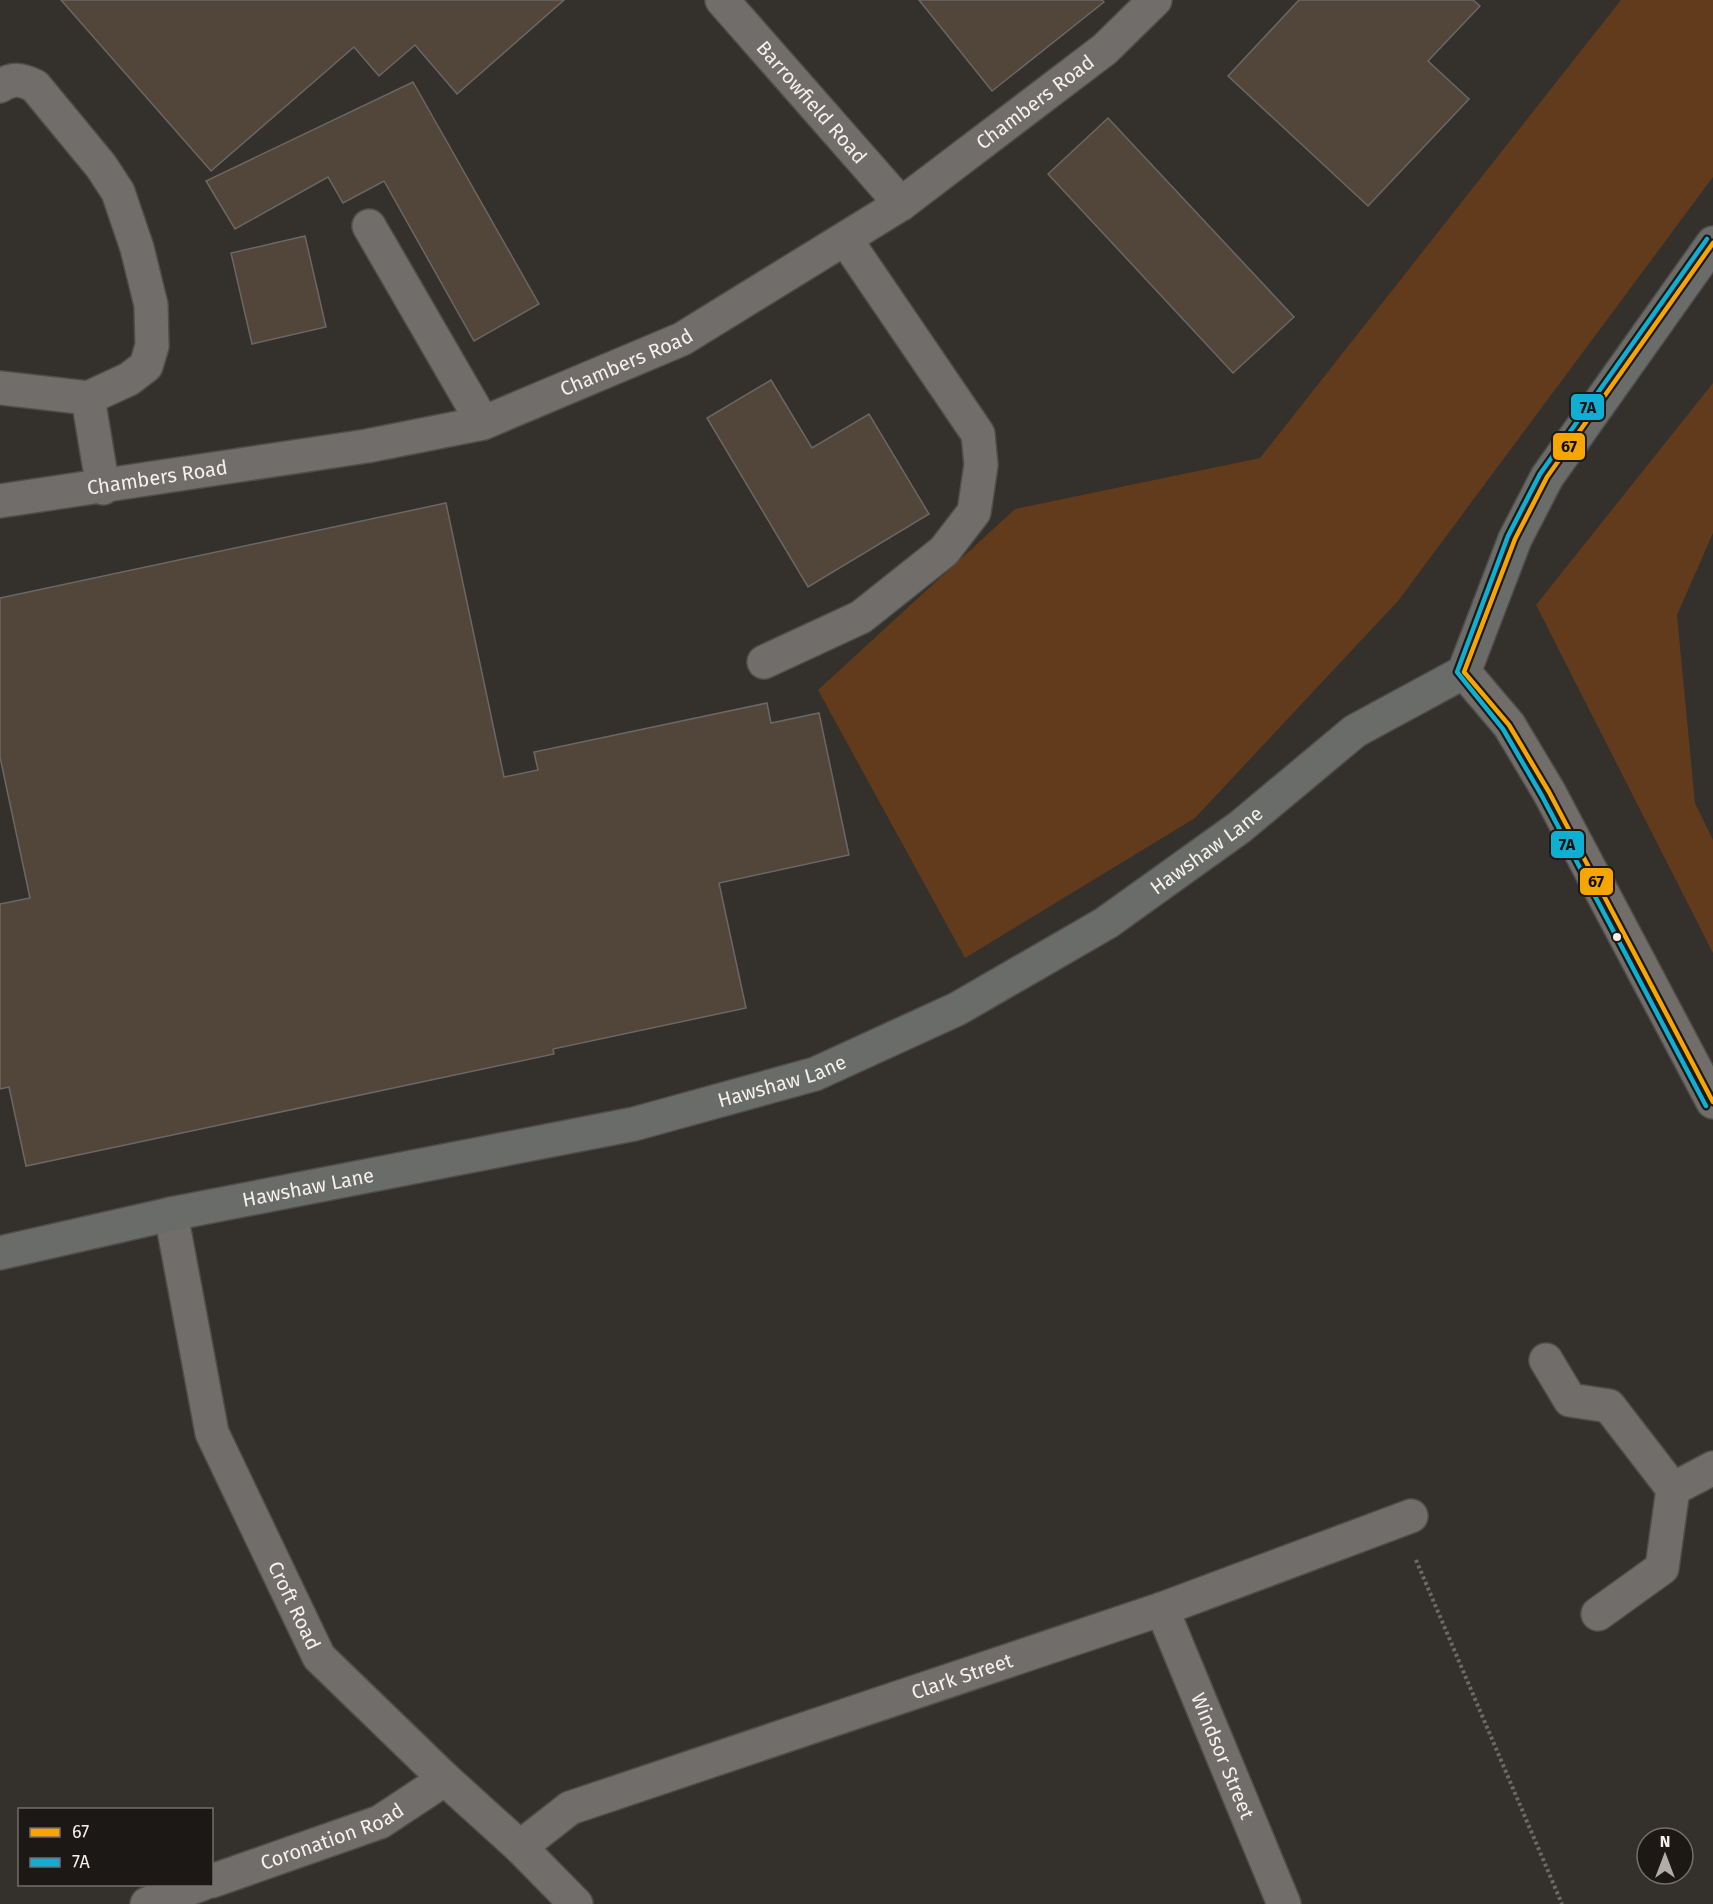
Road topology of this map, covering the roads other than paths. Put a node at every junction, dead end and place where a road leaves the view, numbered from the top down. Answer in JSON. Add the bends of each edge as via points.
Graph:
{"nodes":[{"id":1,"x":723,"y":0,"type":"edge"},
{"id":2,"x":1155,"y":0,"type":"edge"},
{"id":3,"x":0,"y":86,"type":"edge"},
{"id":4,"x":901,"y":204,"type":"junction"},
{"id":5,"x":369,"y":226,"type":"dead end"},
{"id":6,"x":846,"y":240,"type":"junction"},
{"id":7,"x":1713,"y":243,"type":"edge"},
{"id":8,"x":0,"y":388,"type":"edge"},
{"id":9,"x":88,"y":398,"type":"junction"},
{"id":10,"x":483,"y":423,"type":"junction"},
{"id":11,"x":103,"y":488,"type":"junction"},
{"id":12,"x":0,"y":501,"type":"edge"},
{"id":13,"x":764,"y":662,"type":"dead end"},
{"id":14,"x":1464,"y":672,"type":"junction"},
{"id":15,"x":1713,"y":1102,"type":"edge"},
{"id":16,"x":171,"y":1214,"type":"junction"},
{"id":17,"x":0,"y":1253,"type":"edge"},
{"id":18,"x":1546,"y":1360,"type":"dead end"},
{"id":19,"x":1713,"y":1468,"type":"edge"},
{"id":20,"x":1673,"y":1489,"type":"junction"},
{"id":21,"x":1405,"y":1519,"type":"road end"},
{"id":22,"x":1162,"y":1609,"type":"junction"},
{"id":23,"x":1598,"y":1614,"type":"dead end"},
{"id":24,"x":445,"y":1779,"type":"junction"},
{"id":25,"x":520,"y":1847,"type":"junction"},
{"id":26,"x":213,"y":1881,"type":"edge"},
{"id":27,"x":196,"y":1886,"type":"edge"},
{"id":28,"x":147,"y":1904,"type":"edge"},
{"id":29,"x":576,"y":1904,"type":"edge"},
{"id":30,"x":1284,"y":1904,"type":"edge"}],
"edges":[{"from":1,"to":4,"type":"street","name":"Barrowfield Road"},
{"from":2,"to":4,"type":"street","name":"Chambers Road","via":[[1105,49]]},
{"from":3,"to":9,"type":"street","via":[[9,80],[22,80],[42,95],[101,165],[118,192],[137,248],[151,305],[152,346],[146,366],[129,379]]},
{"from":4,"to":6,"type":"street","name":"Chambers Road"},
{"from":5,"to":10,"type":"street"},
{"from":6,"to":10,"type":"street","name":"Chambers Road","via":[[682,339]]},
{"from":6,"to":13,"type":"street","via":[[978,434],[981,465],[974,512],[944,551],[861,617]]},
{"from":7,"to":14,"type":"main road","via":[[1547,477],[1515,539]]},
{"from":8,"to":9,"type":"street"},
{"from":9,"to":11,"type":"street"},
{"from":10,"to":11,"type":"street","name":"Chambers Road","via":[[367,446]]},
{"from":11,"to":12,"type":"street","name":"Chambers Road"},
{"from":14,"to":15,"type":"street","via":[[1509,725],[1549,792]]},
{"from":14,"to":16,"type":"main road","name":"Hawshaw Lane","via":[[1355,731],[1240,827],[1106,923],[957,1009],[815,1074],[634,1124]]},
{"from":16,"to":17,"type":"main road","name":"Hawshaw Lane"},
{"from":16,"to":24,"type":"street","name":"Croft Road","via":[[212,1433],[319,1657]]},
{"from":18,"to":20,"type":"street","via":[[1570,1400],[1608,1406]]},
{"from":19,"to":20,"type":"street"},
{"from":20,"to":23,"type":"street","via":[[1662,1568]]},
{"from":21,"to":22,"type":"street","name":"Clark Street"},
{"from":22,"to":25,"type":"street","name":"Clark Street","via":[[570,1808]]},
{"from":22,"to":30,"type":"street","name":"Windsor Street"},
{"from":24,"to":25,"type":"street","name":"Croft Road"},
{"from":24,"to":26,"type":"street","name":"Coronation Road","via":[[380,1822]]},
{"from":25,"to":29,"type":"street","name":"Croft Road"},
{"from":27,"to":28,"type":"street"}]}
